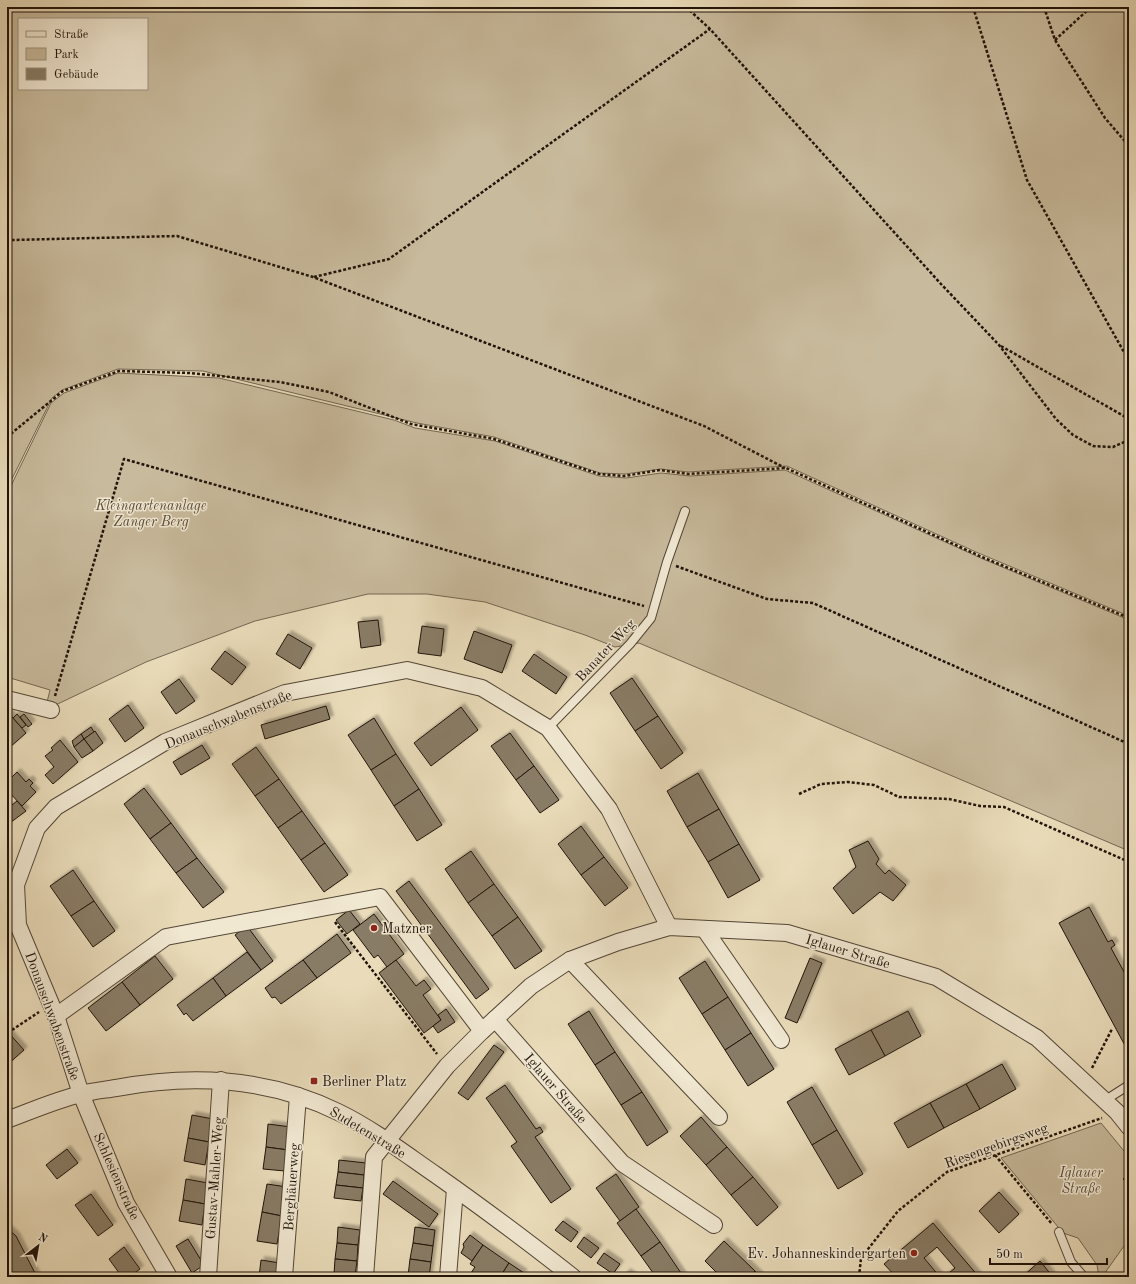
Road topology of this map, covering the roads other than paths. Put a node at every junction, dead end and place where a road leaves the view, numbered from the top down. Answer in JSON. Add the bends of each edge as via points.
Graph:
{"nodes":[{"id":1,"x":685,"y":511,"type":"dead end"},
{"id":2,"x":7,"y":699,"type":"edge"},
{"id":3,"x":51,"y":710,"type":"road end"},
{"id":4,"x":548,"y":728,"type":"junction"},
{"id":5,"x":669,"y":927,"type":"junction"},
{"id":6,"x":705,"y":930,"type":"junction"},
{"id":7,"x":570,"y":960,"type":"junction"},
{"id":8,"x":53,"y":1010,"type":"junction"},
{"id":9,"x":495,"y":1019,"type":"junction"},
{"id":10,"x":482,"y":1031,"type":"junction"},
{"id":11,"x":781,"y":1040,"type":"dead end"},
{"id":12,"x":221,"y":1080,"type":"junction"},
{"id":13,"x":1129,"y":1085,"type":"edge"},
{"id":14,"x":81,"y":1094,"type":"junction"},
{"id":15,"x":298,"y":1096,"type":"junction"},
{"id":16,"x":1104,"y":1101,"type":"junction"},
{"id":17,"x":718,"y":1117,"type":"dead end"},
{"id":18,"x":7,"y":1120,"type":"edge"},
{"id":19,"x":1129,"y":1127,"type":"edge"},
{"id":20,"x":386,"y":1141,"type":"junction"},
{"id":21,"x":455,"y":1189,"type":"junction"},
{"id":22,"x":714,"y":1225,"type":"dead end"},
{"id":23,"x":1059,"y":1232,"type":"road end"},
{"id":24,"x":169,"y":1277,"type":"edge"},
{"id":25,"x":208,"y":1277,"type":"edge"},
{"id":26,"x":284,"y":1277,"type":"edge"},
{"id":27,"x":365,"y":1277,"type":"edge"},
{"id":28,"x":448,"y":1277,"type":"edge"},
{"id":29,"x":573,"y":1277,"type":"edge"},
{"id":30,"x":1084,"y":1277,"type":"edge"}],
"edges":[{"from":1,"to":4,"type":"lane","name":"Banater Weg","via":[[651,618],[630,644]]},
{"from":2,"to":3,"type":"street"},
{"from":4,"to":5,"type":"street","name":"Donauschwabenstraße","via":[[609,809]]},
{"from":4,"to":8,"type":"street","name":"Donauschwabenstraße","via":[[482,688],[407,670],[285,693],[165,742],[56,806],[37,828],[16,885],[18,925]]},
{"from":5,"to":6,"type":"street","name":"Iglauer Straße"},
{"from":5,"to":7,"type":"street","name":"Iglauer Straße"},
{"from":6,"to":11,"type":"street"},
{"from":6,"to":16,"type":"street","name":"Iglauer Straße","via":[[787,933],[936,977],[1037,1038]]},
{"from":7,"to":9,"type":"street","name":"Iglauer Straße","via":[[531,986]]},
{"from":7,"to":17,"type":"street"},
{"from":8,"to":10,"type":"street","via":[[166,937],[380,897]]},
{"from":8,"to":14,"type":"street","name":"Donauschwabenstraße"},
{"from":9,"to":10,"type":"street","name":"Iglauer Straße"},
{"from":9,"to":22,"type":"street","name":"Iglauer Straße","via":[[622,1163]]},
{"from":10,"to":20,"type":"street","name":"Iglauer Straße","via":[[447,1066]]},
{"from":12,"to":14,"type":"street","name":"Sudetenstraße","via":[[184,1079]]},
{"from":12,"to":15,"type":"street","name":"Sudetenstraße"},
{"from":12,"to":25,"type":"street","name":"Gustav-Mahler-Weg"},
{"from":13,"to":16,"type":"lane"},
{"from":14,"to":18,"type":"street","name":"Sudetenstraße"},
{"from":14,"to":24,"type":"street","name":"Schlesienstraße","via":[[126,1203]]},
{"from":15,"to":20,"type":"street","name":"Sudetenstraße","via":[[338,1112]]},
{"from":15,"to":26,"type":"street","name":"Berghäuerweg"},
{"from":16,"to":19,"type":"street","name":"Iglauer Straße"},
{"from":20,"to":21,"type":"street","name":"Sudetenstraße"},
{"from":20,"to":27,"type":"street","name":"Iglauer Straße","via":[[374,1157]]},
{"from":21,"to":28,"type":"street"},
{"from":21,"to":29,"type":"street","name":"Sudetenstraße"},
{"from":23,"to":30,"type":"lane","via":[[1071,1262]]}]}
